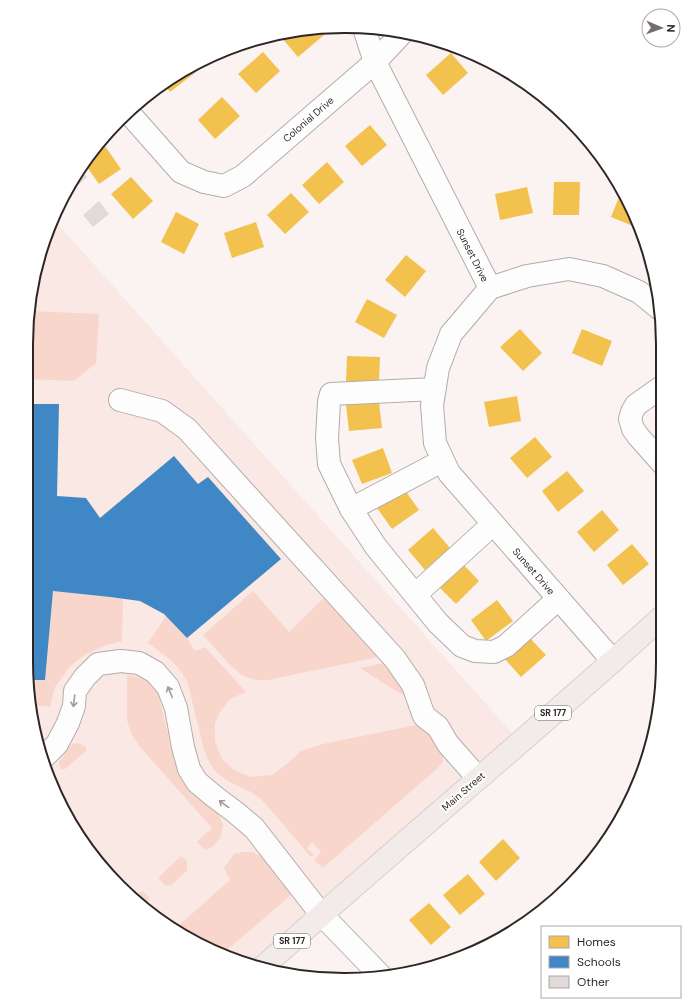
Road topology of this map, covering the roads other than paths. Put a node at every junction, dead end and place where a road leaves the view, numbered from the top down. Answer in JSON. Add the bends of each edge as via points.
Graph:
{"nodes":[{"id":1,"x":366,"y":34,"type":"edge"},
{"id":2,"x":397,"y":38,"type":"edge"},
{"id":3,"x":375,"y":62,"type":"junction"},
{"id":4,"x":132,"y":117,"type":"edge"},
{"id":5,"x":490,"y":288,"type":"junction"},
{"id":6,"x":653,"y":303,"type":"edge"},
{"id":7,"x":435,"y":389,"type":"junction"},
{"id":8,"x":656,"y":391,"type":"edge"},
{"id":9,"x":120,"y":400,"type":"dead end"},
{"id":10,"x":656,"y":456,"type":"edge"},
{"id":11,"x":442,"y":461,"type":"junction"},
{"id":12,"x":351,"y":510,"type":"junction"},
{"id":13,"x":493,"y":524,"type":"junction"},
{"id":14,"x":416,"y":595,"type":"junction"},
{"id":15,"x":558,"y":598,"type":"junction"},
{"id":16,"x":656,"y":622,"type":"edge"},
{"id":17,"x":613,"y":661,"type":"junction"},
{"id":18,"x":47,"y":754,"type":"edge"},
{"id":19,"x":478,"y":778,"type":"junction"},
{"id":20,"x":321,"y":914,"type":"junction"},
{"id":21,"x":268,"y":963,"type":"edge"},
{"id":22,"x":376,"y":971,"type":"edge"}],
"edges":[{"from":1,"to":3,"type":"street","name":"Sunset Drive"},
{"from":2,"to":3,"type":"street","name":"Colonial Drive"},
{"from":3,"to":4,"type":"street","name":"Colonial Drive","via":[[243,176],[224,186],[204,182],[181,172]]},
{"from":3,"to":5,"type":"street","name":"Sunset Drive"},
{"from":5,"to":6,"type":"street","via":[[527,276],[569,269],[603,276],[639,292]]},
{"from":5,"to":7,"type":"street","name":"Sunset Drive","via":[[451,334],[438,368]]},
{"from":7,"to":11,"type":"street","name":"Sunset Drive","via":[[432,405],[435,443]]},
{"from":7,"to":12,"type":"street","via":[[331,394],[328,402],[329,464]]},
{"from":8,"to":10,"type":"street","via":[[636,405],[630,419],[633,429]]},
{"from":9,"to":19,"type":"street","via":[[162,410],[187,429],[395,659],[413,685],[424,716],[438,727],[448,744]]},
{"from":11,"to":12,"type":"street"},
{"from":11,"to":13,"type":"street","name":"Sunset Drive","via":[[449,473]]},
{"from":12,"to":14,"type":"street","via":[[376,547]]},
{"from":13,"to":14,"type":"street"},
{"from":13,"to":15,"type":"street","name":"Sunset Drive"},
{"from":14,"to":15,"type":"street","via":[[438,623],[462,646],[475,651],[494,652],[506,646]]},
{"from":15,"to":17,"type":"street","name":"Sunset Drive"},
{"from":16,"to":17,"type":"main road","name":"Main Street","number":"SR 177"},
{"from":17,"to":19,"type":"main road","name":"Main Street","number":"SR 177"},
{"from":20,"to":18,"type":"street","one_way":true,"via":[[254,828],[197,782],[189,769],[176,708],[168,687],[155,672],[139,663],[122,661],[98,664],[75,691],[74,706],[68,723],[57,744]]},
{"from":19,"to":20,"type":"main road","name":"Main Street","number":"SR 177"},
{"from":20,"to":21,"type":"main road","name":"Main Street","number":"SR 177"},
{"from":20,"to":22,"type":"street"}]}
